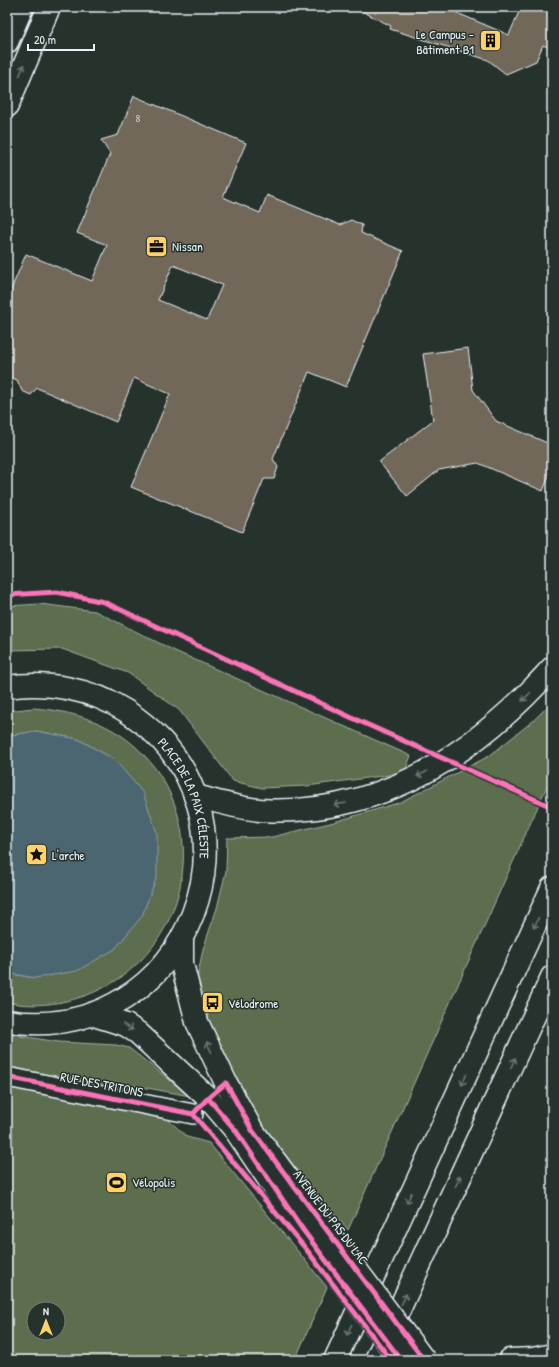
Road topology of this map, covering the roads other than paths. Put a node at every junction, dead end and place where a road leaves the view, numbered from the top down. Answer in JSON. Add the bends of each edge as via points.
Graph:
{"nodes":[{"id":1,"x":22,"y":7,"type":"edge"},
{"id":2,"x":49,"y":7,"type":"edge"},
{"id":3,"x":7,"y":42,"type":"edge"},
{"id":4,"x":7,"y":106,"type":"edge"},
{"id":5,"x":552,"y":668,"type":"edge"},
{"id":6,"x":7,"y":687,"type":"edge"},
{"id":7,"x":195,"y":796,"type":"junction"},
{"id":8,"x":552,"y":888,"type":"edge"},
{"id":9,"x":182,"y":939,"type":"junction"},
{"id":10,"x":552,"y":978,"type":"edge"},
{"id":11,"x":91,"y":1014,"type":"junction"},
{"id":12,"x":7,"y":1021,"type":"edge"},
{"id":13,"x":7,"y":1077,"type":"edge"},
{"id":14,"x":193,"y":1114,"type":"dead end"},
{"id":15,"x":308,"y":1221,"type":"junction"},
{"id":16,"x":552,"y":1355,"type":"edge"},
{"id":17,"x":335,"y":1360,"type":"edge"},
{"id":18,"x":376,"y":1360,"type":"edge"},
{"id":19,"x":401,"y":1360,"type":"edge"},
{"id":20,"x":424,"y":1360,"type":"edge"},
{"id":21,"x":510,"y":1360,"type":"edge"}],
"edges":[{"from":1,"to":3,"type":"main road"},
{"from":4,"to":2,"type":"main road","one_way":true},
{"from":5,"to":7,"type":"main road","one_way":true,"via":[[525,698],[458,752],[415,778],[377,794],[315,808],[261,810]]},
{"from":6,"to":7,"type":"main road","name":"PLACE DE LA PAIX CÉLESTE","via":[[41,685],[69,688],[97,697],[123,710],[146,726],[166,747],[183,770]]},
{"from":7,"to":9,"type":"main road","name":"PLACE DE LA PAIX CÉLESTE","via":[[204,834],[204,872],[199,900]]},
{"from":8,"to":17,"type":"main road","one_way":true},
{"from":9,"to":11,"type":"main road","name":"PLACE DE LA PAIX CÉLESTE","via":[[148,980],[126,998]]},
{"from":15,"to":9,"type":"main road","name":"AVENUE DU PAS DU LAC","one_way":true,"via":[[252,1130],[197,1022],[182,964]]},
{"from":18,"to":10,"type":"main road","one_way":true},
{"from":11,"to":12,"type":"main road","name":"PLACE DE LA PAIX CÉLESTE","via":[[34,1024]]},
{"from":11,"to":15,"type":"main road","name":"AVENUE DU PAS DU LAC","one_way":true,"via":[[126,1025],[138,1033],[208,1098]]},
{"from":13,"to":14,"type":"street","name":"RUE DES TRITONS"},
{"from":15,"to":19,"type":"main road","name":"AVENUE DU PAS DU LAC","bridge":true},
{"from":15,"to":20,"type":"main road","name":"AVENUE DU PAS DU LAC","bridge":true},
{"from":16,"to":21,"type":"main road"}]}
